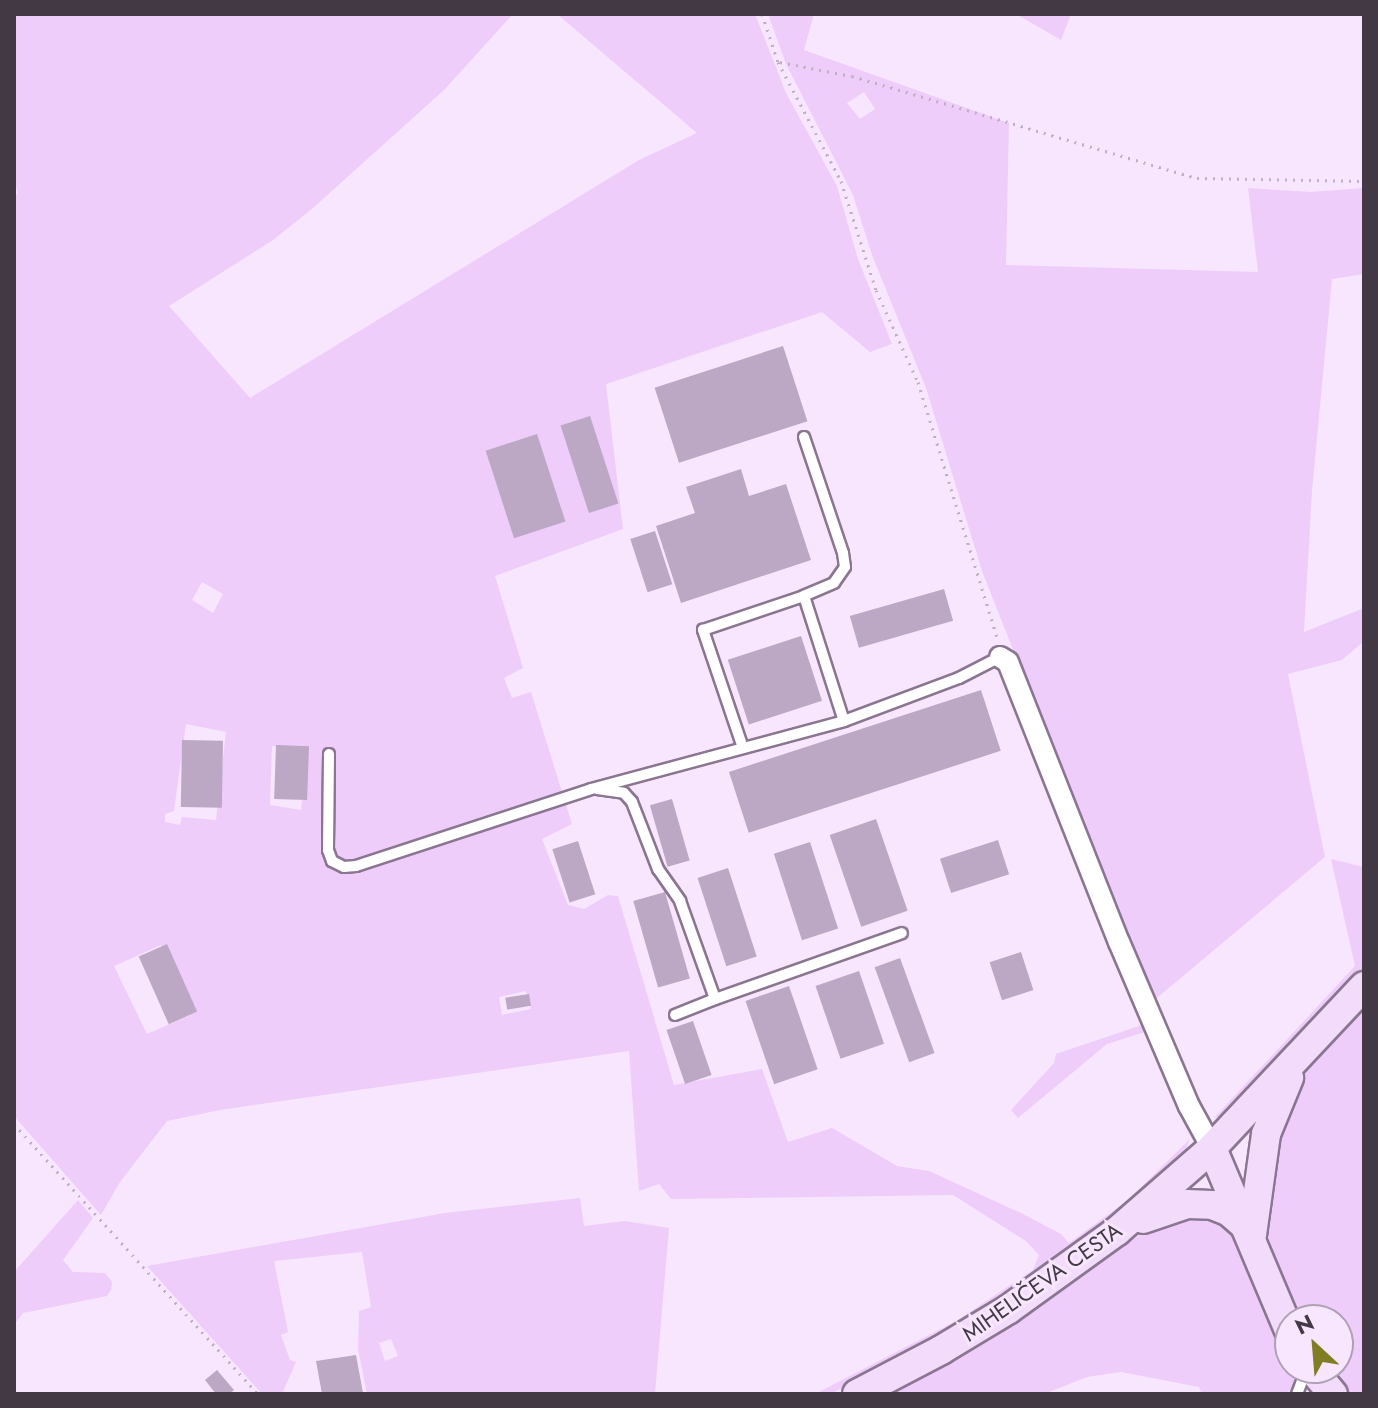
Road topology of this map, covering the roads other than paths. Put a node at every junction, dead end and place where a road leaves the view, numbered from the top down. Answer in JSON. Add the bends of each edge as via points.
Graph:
{"nodes":[{"id":1,"x":804,"y":437,"type":"dead end"},
{"id":2,"x":804,"y":596,"type":"junction"},
{"id":3,"x":1002,"y":658,"type":"joint"},
{"id":4,"x":844,"y":721,"type":"junction"},
{"id":5,"x":743,"y":748,"type":"junction"},
{"id":6,"x":329,"y":754,"type":"dead end"},
{"id":7,"x":591,"y":789,"type":"junction"},
{"id":8,"x":902,"y":933,"type":"dead end"},
{"id":9,"x":1364,"y":986,"type":"edge"},
{"id":10,"x":715,"y":999,"type":"junction"},
{"id":11,"x":675,"y":1015,"type":"dead end"},
{"id":12,"x":1298,"y":1059,"type":"junction"},
{"id":13,"x":1212,"y":1148,"type":"junction"},
{"id":14,"x":1117,"y":1231,"type":"junction"},
{"id":15,"x":1248,"y":1234,"type":"junction"},
{"id":16,"x":1278,"y":1304,"type":"edge"},
{"id":17,"x":857,"y":1394,"type":"edge"}],
"edges":[{"from":1,"to":2,"type":"lane","via":[[845,567],[834,583]]},
{"from":2,"to":4,"type":"lane"},
{"from":2,"to":5,"type":"lane","via":[[703,630]]},
{"from":3,"to":4,"type":"lane"},
{"from":3,"to":13,"type":"street","via":[[1189,1106]]},
{"from":4,"to":5,"type":"lane"},
{"from":5,"to":7,"type":"lane"},
{"from":6,"to":7,"type":"lane","via":[[328,850],[332,861],[344,867]]},
{"from":7,"to":10,"type":"lane","via":[[624,793],[632,802],[658,869],[680,901]]},
{"from":8,"to":10,"type":"lane"},
{"from":9,"to":12,"type":"street","name":"MIHELIČEVA CESTA"},
{"from":10,"to":11,"type":"lane"},
{"from":12,"to":13,"type":"street","name":"MIHELIČEVA CESTA"},
{"from":12,"to":15,"type":"street","via":[[1266,1134]]},
{"from":13,"to":14,"type":"street","name":"MIHELIČEVA CESTA"},
{"from":13,"to":15,"type":"street"},
{"from":14,"to":15,"type":"street","via":[[1187,1204],[1228,1211]]},
{"from":14,"to":17,"type":"street","name":"MIHELIČEVA CESTA","via":[[1009,1309]]},
{"from":15,"to":16,"type":"street"}]}
